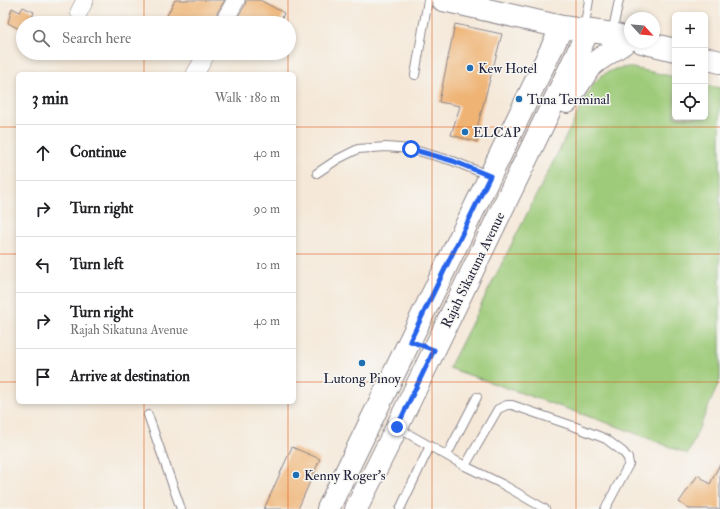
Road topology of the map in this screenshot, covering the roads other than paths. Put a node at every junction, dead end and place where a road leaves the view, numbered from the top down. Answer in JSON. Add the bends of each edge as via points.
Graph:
{"nodes":[{"id":1,"x":236,"y":0,"type":"edge"},
{"id":2,"x":428,"y":0,"type":"edge"},
{"id":3,"x":589,"y":0,"type":"edge"},
{"id":4,"x":619,"y":0,"type":"edge"},
{"id":5,"x":453,"y":1,"type":"edge"},
{"id":6,"x":227,"y":16,"type":"edge"},
{"id":7,"x":577,"y":29,"type":"junction"},
{"id":8,"x":624,"y":38,"type":"edge"},
{"id":9,"x":660,"y":46,"type":"edge"},
{"id":10,"x":672,"y":49,"type":"edge"},
{"id":11,"x":708,"y":59,"type":"edge"},
{"id":12,"x":203,"y":60,"type":"edge"},
{"id":13,"x":720,"y":62,"type":"edge"},
{"id":14,"x":196,"y":72,"type":"edge"},
{"id":15,"x":415,"y":75,"type":"dead end"},
{"id":16,"x":543,"y":124,"type":"junction"},
{"id":17,"x":317,"y":173,"type":"dead end"},
{"id":18,"x":490,"y":176,"type":"junction"},
{"id":19,"x":410,"y":341,"type":"junction"},
{"id":20,"x":434,"y":350,"type":"junction"},
{"id":21,"x":477,"y":397,"type":"dead end"},
{"id":22,"x":148,"y":416,"type":"dead end"},
{"id":23,"x":397,"y":427,"type":"junction"},
{"id":24,"x":430,"y":446,"type":"junction"},
{"id":25,"x":447,"y":456,"type":"junction"},
{"id":26,"x":465,"y":466,"type":"junction"},
{"id":27,"x":181,"y":509,"type":"edge"},
{"id":28,"x":328,"y":509,"type":"edge"},
{"id":29,"x":356,"y":509,"type":"edge"},
{"id":30,"x":400,"y":509,"type":"edge"},
{"id":31,"x":545,"y":509,"type":"edge"},
{"id":32,"x":605,"y":509,"type":"edge"}],
"edges":[{"from":1,"to":6,"type":"street"},
{"from":2,"to":15,"type":"lane"},
{"from":3,"to":7,"type":"lane","via":[[586,18]]},
{"from":4,"to":8,"type":"lane","via":[[614,24]]},
{"from":5,"to":7,"type":"main road"},
{"from":7,"to":8,"type":"main road"},
{"from":7,"to":16,"type":"main road","name":"Rajah Sikatuna Avenue"},
{"from":7,"to":18,"type":"main road"},
{"from":8,"to":16,"type":"main road","via":[[589,68],[564,108]]},
{"from":9,"to":10,"type":"main road"},
{"from":11,"to":13,"type":"main road"},
{"from":12,"to":14,"type":"street"},
{"from":16,"to":20,"type":"main road","name":"Rajah Sikatuna Avenue"},
{"from":17,"to":18,"type":"lane","via":[[358,149],[386,147],[411,149],[453,161]]},
{"from":18,"to":19,"type":"main road"},
{"from":19,"to":20,"type":"main road"},
{"from":19,"to":28,"type":"main road"},
{"from":20,"to":23,"type":"main road","name":"Rajah Sikatuna Avenue"},
{"from":21,"to":25,"type":"lane"},
{"from":22,"to":27,"type":"lane"},
{"from":23,"to":24,"type":"lane"},
{"from":23,"to":29,"type":"main road","name":"Rajah Sikatuna Avenue"},
{"from":24,"to":25,"type":"lane"},
{"from":24,"to":30,"type":"lane"},
{"from":25,"to":26,"type":"lane"},
{"from":26,"to":31,"type":"lane"},
{"from":26,"to":32,"type":"lane","via":[[498,409],[512,405],[606,439],[623,452],[629,464]]}]}
